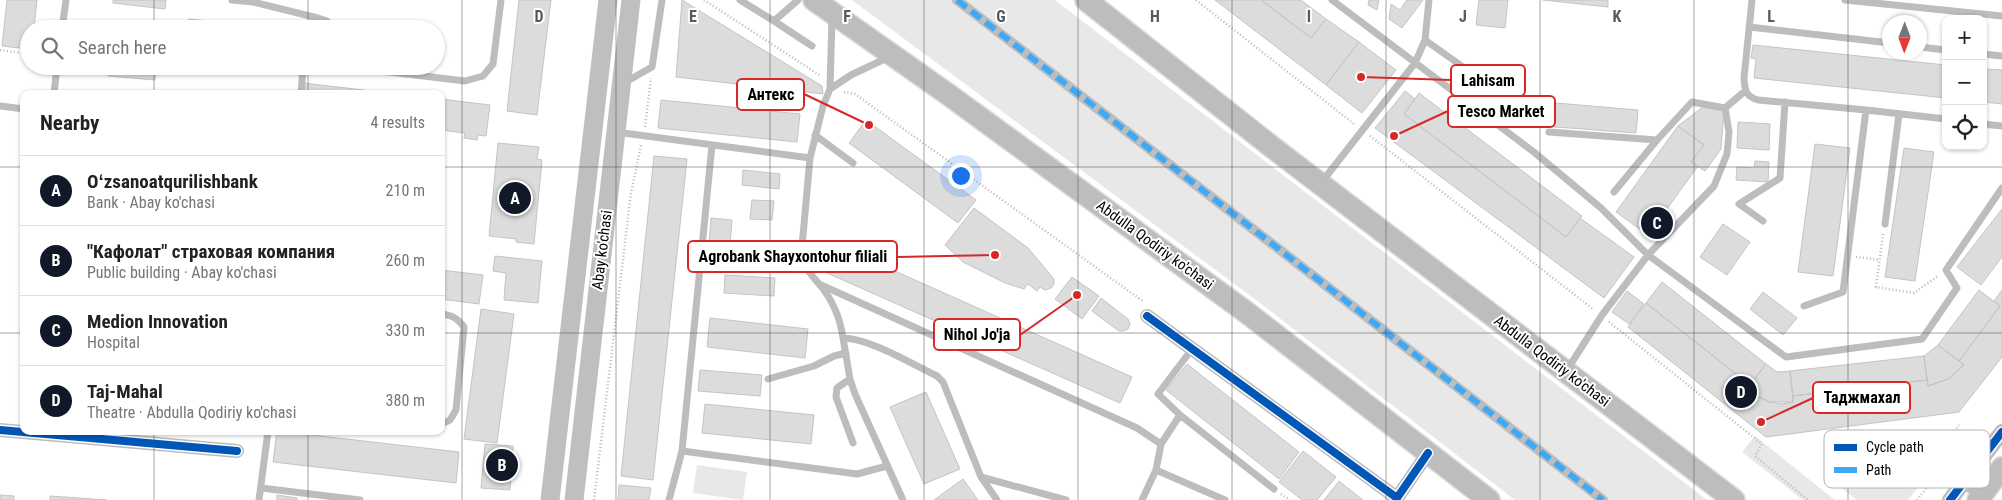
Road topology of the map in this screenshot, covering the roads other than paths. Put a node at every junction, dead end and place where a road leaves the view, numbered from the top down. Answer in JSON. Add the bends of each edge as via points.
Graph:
{"nodes":[{"id":1,"x":66,"y":0,"type":"edge"},
{"id":2,"x":232,"y":0,"type":"edge"},
{"id":3,"x":501,"y":0,"type":"edge"},
{"id":4,"x":608,"y":0,"type":"edge"},
{"id":5,"x":631,"y":0,"type":"edge"},
{"id":6,"x":662,"y":0,"type":"edge"},
{"id":7,"x":740,"y":0,"type":"edge"},
{"id":8,"x":798,"y":0,"type":"edge"},
{"id":9,"x":814,"y":0,"type":"edge"},
{"id":10,"x":957,"y":0,"type":"edge"},
{"id":11,"x":1086,"y":0,"type":"edge"},
{"id":12,"x":1332,"y":0,"type":"edge"},
{"id":13,"x":1429,"y":0,"type":"edge"},
{"id":14,"x":1752,"y":0,"type":"edge"},
{"id":15,"x":1846,"y":0,"type":"edge"},
{"id":16,"x":254,"y":1,"type":"edge"},
{"id":17,"x":833,"y":14,"type":"junction"},
{"id":18,"x":2002,"y":16,"type":"edge"},
{"id":19,"x":63,"y":20,"type":"edge"},
{"id":20,"x":324,"y":20,"type":"edge"},
{"id":21,"x":774,"y":21,"type":"junction"},
{"id":22,"x":1749,"y":27,"type":"junction"},
{"id":23,"x":1425,"y":40,"type":"junction"},
{"id":24,"x":1882,"y":42,"type":"edge"},
{"id":25,"x":812,"y":46,"type":"dead end"},
{"id":26,"x":1927,"y":48,"type":"edge"},
{"id":27,"x":1942,"y":50,"type":"edge"},
{"id":28,"x":1987,"y":54,"type":"edge"},
{"id":29,"x":892,"y":56,"type":"junction"},
{"id":30,"x":2002,"y":56,"type":"edge"},
{"id":31,"x":1415,"y":63,"type":"junction"},
{"id":32,"x":56,"y":75,"type":"edge"},
{"id":33,"x":303,"y":75,"type":"edge"},
{"id":34,"x":415,"y":75,"type":"edge"},
{"id":35,"x":622,"y":84,"type":"junction"},
{"id":36,"x":830,"y":88,"type":"junction"},
{"id":37,"x":54,"y":90,"type":"edge"},
{"id":38,"x":301,"y":90,"type":"edge"},
{"id":39,"x":1497,"y":91,"type":"road end"},
{"id":40,"x":1745,"y":91,"type":"junction"},
{"id":41,"x":1785,"y":102,"type":"junction"},
{"id":42,"x":0,"y":106,"type":"edge"},
{"id":43,"x":20,"y":108,"type":"edge"},
{"id":44,"x":1725,"y":108,"type":"junction"},
{"id":45,"x":1866,"y":110,"type":"junction"},
{"id":46,"x":1900,"y":114,"type":"junction"},
{"id":47,"x":1942,"y":119,"type":"edge"},
{"id":48,"x":1987,"y":124,"type":"edge"},
{"id":49,"x":2002,"y":126,"type":"edge"},
{"id":50,"x":616,"y":132,"type":"junction"},
{"id":51,"x":1549,"y":132,"type":"road end"},
{"id":52,"x":815,"y":135,"type":"junction"},
{"id":53,"x":1657,"y":140,"type":"junction"},
{"id":54,"x":712,"y":145,"type":"junction"},
{"id":55,"x":810,"y":158,"type":"junction"},
{"id":56,"x":853,"y":163,"type":"dead end"},
{"id":57,"x":1320,"y":184,"type":"junction"},
{"id":58,"x":2002,"y":188,"type":"edge"},
{"id":59,"x":1614,"y":192,"type":"dead end"},
{"id":60,"x":1763,"y":221,"type":"dead end"},
{"id":61,"x":1885,"y":224,"type":"road end"},
{"id":62,"x":1648,"y":255,"type":"junction"},
{"id":63,"x":819,"y":284,"type":"junction"},
{"id":64,"x":1804,"y":306,"type":"dead end"},
{"id":65,"x":1149,"y":312,"type":"road end"},
{"id":66,"x":445,"y":314,"type":"edge"},
{"id":67,"x":843,"y":338,"type":"junction"},
{"id":68,"x":1192,"y":349,"type":"junction"},
{"id":69,"x":846,"y":353,"type":"junction"},
{"id":70,"x":1566,"y":372,"type":"junction"},
{"id":71,"x":768,"y":379,"type":"dead end"},
{"id":72,"x":850,"y":379,"type":"junction"},
{"id":73,"x":1180,"y":415,"type":"junction"},
{"id":74,"x":445,"y":422,"type":"edge"},
{"id":75,"x":0,"y":430,"type":"edge"},
{"id":76,"x":20,"y":432,"type":"edge"},
{"id":77,"x":2002,"y":432,"type":"edge"},
{"id":78,"x":54,"y":435,"type":"edge"},
{"id":79,"x":267,"y":435,"type":"edge"},
{"id":80,"x":853,"y":443,"type":"dead end"},
{"id":81,"x":1161,"y":444,"type":"junction"},
{"id":82,"x":1990,"y":447,"type":"edge"},
{"id":83,"x":682,"y":451,"type":"junction"},
{"id":84,"x":237,"y":452,"type":"dead end"},
{"id":85,"x":1428,"y":453,"type":"junction"},
{"id":86,"x":887,"y":466,"type":"junction"},
{"id":87,"x":2002,"y":468,"type":"edge"},
{"id":88,"x":1156,"y":470,"type":"junction"},
{"id":89,"x":982,"y":477,"type":"junction"},
{"id":90,"x":1990,"y":484,"type":"edge"},
{"id":91,"x":260,"y":488,"type":"junction"},
{"id":92,"x":1959,"y":488,"type":"edge"},
{"id":93,"x":1274,"y":489,"type":"dead end"},
{"id":94,"x":300,"y":492,"type":"junction"},
{"id":95,"x":1396,"y":499,"type":"edge"},
{"id":96,"x":259,"y":500,"type":"edge"},
{"id":97,"x":302,"y":500,"type":"edge"},
{"id":98,"x":360,"y":500,"type":"edge"},
{"id":99,"x":550,"y":500,"type":"edge"},
{"id":100,"x":574,"y":500,"type":"edge"},
{"id":101,"x":669,"y":500,"type":"edge"},
{"id":102,"x":903,"y":500,"type":"edge"},
{"id":103,"x":997,"y":500,"type":"edge"},
{"id":104,"x":1066,"y":500,"type":"edge"},
{"id":105,"x":1142,"y":500,"type":"edge"},
{"id":106,"x":1225,"y":500,"type":"edge"},
{"id":107,"x":1489,"y":500,"type":"edge"},
{"id":108,"x":1603,"y":500,"type":"edge"},
{"id":109,"x":1734,"y":500,"type":"edge"},
{"id":110,"x":1950,"y":500,"type":"edge"}],
"edges":[{"from":1,"to":19,"type":"lane"},
{"from":2,"to":16,"type":"lane"},
{"from":3,"to":34,"type":"lane","via":[[493,64],[483,76],[465,81]]},
{"from":4,"to":99,"type":"main road","name":"Abay ko'chasi"},
{"from":5,"to":35,"type":"main road","name":"Abay ko'chasi"},
{"from":6,"to":35,"type":"lane","via":[[652,67]]},
{"from":7,"to":21,"type":"lane"},
{"from":8,"to":21,"type":"lane"},
{"from":9,"to":17,"type":"main road","name":"Abdulla Qodiriy ko'chasi"},
{"from":10,"to":108,"type":"street"},
{"from":11,"to":57,"type":"main road","name":"Abdulla Qodiriy ko'chasi"},
{"from":12,"to":31,"type":"lane"},
{"from":13,"to":23,"type":"lane"},
{"from":14,"to":22,"type":"lane"},
{"from":15,"to":18,"type":"lane"},
{"from":16,"to":20,"type":"lane"},
{"from":17,"to":29,"type":"main road","name":"Abdulla Qodiriy ko'chasi"},
{"from":17,"to":36,"type":"lane"},
{"from":21,"to":25,"type":"lane"},
{"from":22,"to":24,"type":"lane"},
{"from":22,"to":40,"type":"lane"},
{"from":23,"to":31,"type":"lane"},
{"from":23,"to":39,"type":"lane"},
{"from":26,"to":27,"type":"lane"},
{"from":28,"to":30,"type":"lane"},
{"from":29,"to":36,"type":"lane"},
{"from":29,"to":85,"type":"main road","name":"Abdulla Qodiriy ko'chasi","via":[[1246,312]]},
{"from":31,"to":57,"type":"lane"},
{"from":31,"to":62,"type":"lane","via":[[1602,208]]},
{"from":32,"to":37,"type":"lane"},
{"from":33,"to":38,"type":"lane"},
{"from":35,"to":50,"type":"main road","name":"Abay ko'chasi"},
{"from":36,"to":52,"type":"lane"},
{"from":40,"to":41,"type":"lane","via":[[1748,97],[1758,100]]},
{"from":40,"to":44,"type":"lane"},
{"from":41,"to":45,"type":"lane"},
{"from":41,"to":60,"type":"lane","via":[[1780,178],[1739,204]]},
{"from":42,"to":43,"type":"lane"},
{"from":44,"to":53,"type":"lane","via":[[1692,102]]},
{"from":44,"to":62,"type":"lane","via":[[1729,132],[1727,154],[1714,186]]},
{"from":45,"to":46,"type":"lane"},
{"from":45,"to":64,"type":"lane","via":[[1843,292]]},
{"from":46,"to":47,"type":"lane"},
{"from":46,"to":61,"type":"lane"},
{"from":48,"to":49,"type":"lane"},
{"from":50,"to":54,"type":"lane"},
{"from":50,"to":100,"type":"main road","name":"Abay ko'chasi"},
{"from":51,"to":53,"type":"lane"},
{"from":52,"to":55,"type":"lane"},
{"from":52,"to":56,"type":"lane"},
{"from":53,"to":59,"type":"lane"},
{"from":54,"to":55,"type":"lane"},
{"from":54,"to":83,"type":"lane"},
{"from":55,"to":63,"type":"lane","via":[[801,258],[804,268]]},
{"from":57,"to":70,"type":"main road","name":"Abdulla Qodiriy ko'chasi"},
{"from":58,"to":62,"type":"lane","via":[[1946,270],[1957,288],[1922,339],[1786,357]]},
{"from":62,"to":70,"type":"lane","via":[[1602,315]]},
{"from":63,"to":67,"type":"lane","via":[[833,303]]},
{"from":63,"to":81,"type":"lane","via":[[1137,428]]},
{"from":65,"to":68,"type":"street"},
{"from":66,"to":74,"type":"lane","via":[[458,320],[464,327],[456,410]]},
{"from":67,"to":69,"type":"lane"},
{"from":67,"to":89,"type":"lane","via":[[856,338],[943,382]]},
{"from":68,"to":73,"type":"lane","via":[[1158,394]]},
{"from":68,"to":95,"type":"street"},
{"from":69,"to":71,"type":"lane"},
{"from":69,"to":72,"type":"lane"},
{"from":70,"to":109,"type":"main road","name":"Abdulla Qodiriy ko'chasi"},
{"from":72,"to":80,"type":"lane","via":[[837,388],[836,397]]},
{"from":72,"to":86,"type":"lane"},
{"from":73,"to":81,"type":"lane"},
{"from":73,"to":93,"type":"lane"},
{"from":75,"to":76,"type":"street"},
{"from":77,"to":82,"type":"street"},
{"from":78,"to":84,"type":"street"},
{"from":79,"to":91,"type":"lane"},
{"from":81,"to":88,"type":"lane"},
{"from":83,"to":86,"type":"lane","via":[[856,474]]},
{"from":83,"to":101,"type":"lane"},
{"from":85,"to":95,"type":"street"},
{"from":85,"to":107,"type":"main road","name":"Abdulla Qodiriy ko'chasi"},
{"from":86,"to":102,"type":"lane"},
{"from":87,"to":90,"type":"main road"},
{"from":88,"to":105,"type":"lane"},
{"from":88,"to":106,"type":"lane"},
{"from":89,"to":103,"type":"lane"},
{"from":89,"to":104,"type":"lane"},
{"from":91,"to":94,"type":"lane"},
{"from":91,"to":96,"type":"lane"},
{"from":92,"to":110,"type":"street"},
{"from":94,"to":97,"type":"lane"},
{"from":94,"to":98,"type":"lane"}]}
